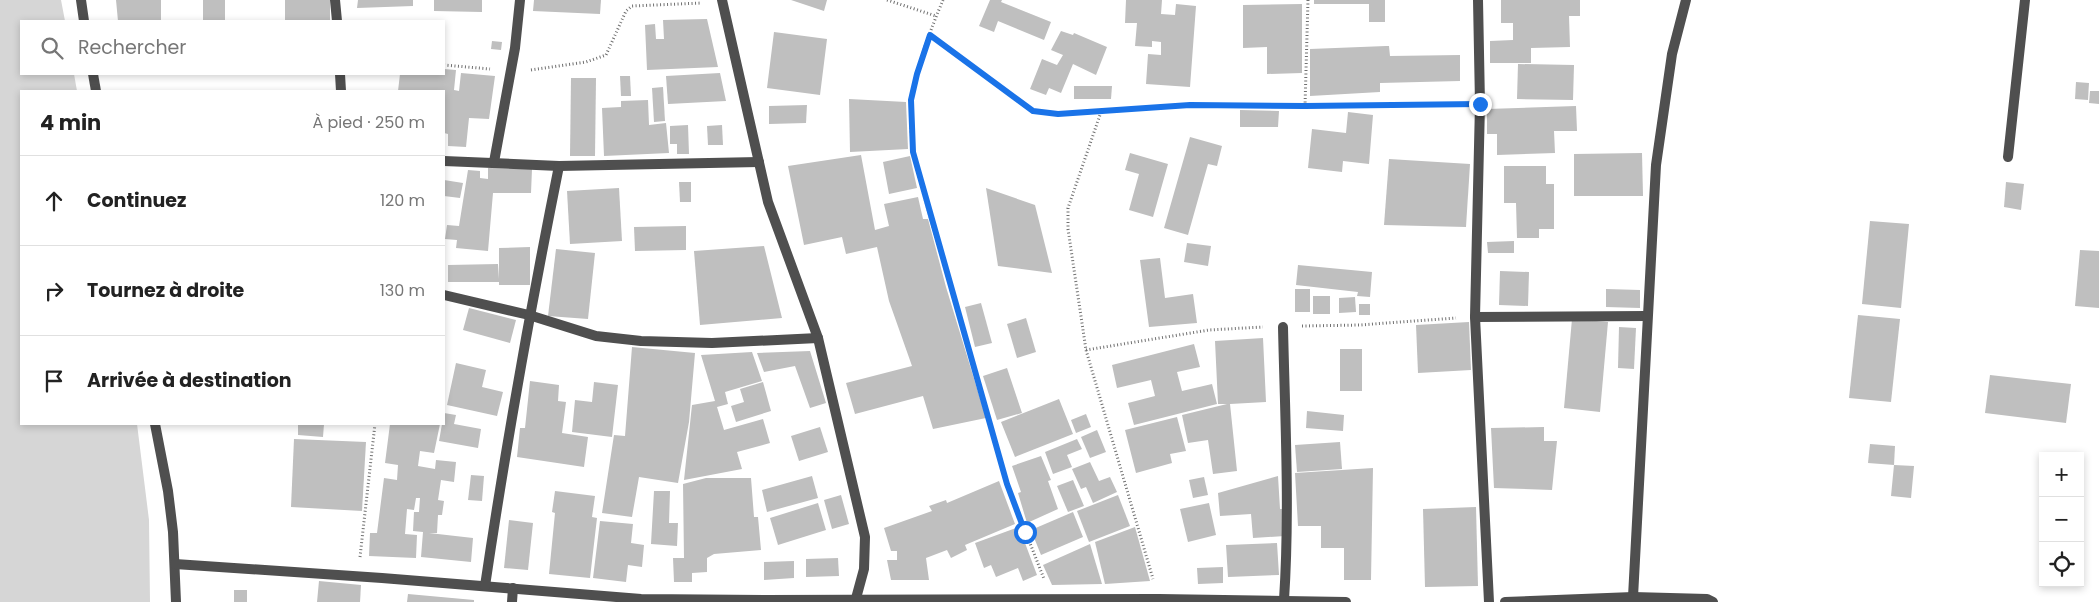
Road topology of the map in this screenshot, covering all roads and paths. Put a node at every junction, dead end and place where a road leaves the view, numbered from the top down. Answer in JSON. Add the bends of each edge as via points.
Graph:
{"nodes":[{"id":1,"x":80,"y":0,"type":"edge"},
{"id":2,"x":336,"y":0,"type":"edge"},
{"id":3,"x":520,"y":0,"type":"edge"},
{"id":4,"x":887,"y":0,"type":"edge"},
{"id":5,"x":944,"y":0,"type":"edge"},
{"id":6,"x":1308,"y":0,"type":"edge"},
{"id":7,"x":1478,"y":0,"type":"edge"},
{"id":8,"x":1686,"y":0,"type":"edge"},
{"id":9,"x":2024,"y":0,"type":"edge"},
{"id":10,"x":722,"y":1,"type":"edge"},
{"id":11,"x":936,"y":16,"type":"junction"},
{"id":12,"x":84,"y":20,"type":"edge"},
{"id":13,"x":337,"y":20,"type":"edge"},
{"id":14,"x":930,"y":35,"type":"junction"},
{"id":15,"x":445,"y":65,"type":"edge"},
{"id":16,"x":509,"y":71,"type":"junction"},
{"id":17,"x":93,"y":75,"type":"edge"},
{"id":18,"x":340,"y":75,"type":"edge"},
{"id":19,"x":96,"y":90,"type":"edge"},
{"id":20,"x":341,"y":90,"type":"edge"},
{"id":21,"x":1480,"y":104,"type":"junction"},
{"id":22,"x":1305,"y":106,"type":"junction"},
{"id":23,"x":1101,"y":112,"type":"junction"},
{"id":24,"x":2008,"y":157,"type":"dead end"},
{"id":25,"x":445,"y":161,"type":"edge"},
{"id":26,"x":494,"y":162,"type":"junction"},
{"id":27,"x":758,"y":162,"type":"junction"},
{"id":28,"x":559,"y":166,"type":"junction"},
{"id":29,"x":445,"y":295,"type":"edge"},
{"id":30,"x":529,"y":315,"type":"junction"},
{"id":31,"x":1647,"y":316,"type":"junction"},
{"id":32,"x":1475,"y":317,"type":"junction"},
{"id":33,"x":1283,"y":327,"type":"dead end"},
{"id":34,"x":818,"y":338,"type":"junction"},
{"id":35,"x":155,"y":425,"type":"edge"},
{"id":36,"x":375,"y":425,"type":"edge"},
{"id":37,"x":175,"y":564,"type":"junction"},
{"id":38,"x":358,"y":576,"type":"junction"},
{"id":39,"x":485,"y":586,"type":"junction"},
{"id":40,"x":513,"y":588,"type":"junction"},
{"id":41,"x":1633,"y":597,"type":"junction"},
{"id":42,"x":1053,"y":599,"type":"junction"},
{"id":43,"x":1159,"y":599,"type":"junction"},
{"id":44,"x":1284,"y":600,"type":"junction"},
{"id":45,"x":855,"y":601,"type":"edge"},
{"id":46,"x":176,"y":602,"type":"edge"},
{"id":47,"x":512,"y":602,"type":"edge"},
{"id":48,"x":1346,"y":602,"type":"edge"},
{"id":49,"x":1489,"y":602,"type":"edge"},
{"id":50,"x":1506,"y":602,"type":"edge"},
{"id":51,"x":1712,"y":602,"type":"edge"}],
"edges":[{"from":1,"to":12,"type":"street"},
{"from":2,"to":13,"type":"street"},
{"from":3,"to":16,"type":"street"},
{"from":4,"to":11,"type":"path"},
{"from":5,"to":11,"type":"path"},
{"from":6,"to":22,"type":"path"},
{"from":7,"to":21,"type":"street"},
{"from":8,"to":31,"type":"street","via":[[1672,54],[1657,158]]},
{"from":9,"to":24,"type":"street"},
{"from":10,"to":16,"type":"path","via":[[632,6],[626,11],[606,55],[586,62]]},
{"from":10,"to":27,"type":"street"},
{"from":11,"to":14,"type":"path"},
{"from":14,"to":23,"type":"path","via":[[1033,111],[1058,114]]},
{"from":14,"to":42,"type":"path","via":[[911,100],[913,152],[1007,484]]},
{"from":15,"to":16,"type":"path"},
{"from":16,"to":26,"type":"street"},
{"from":17,"to":19,"type":"street"},
{"from":18,"to":20,"type":"street"},
{"from":21,"to":22,"type":"path"},
{"from":21,"to":32,"type":"street"},
{"from":22,"to":23,"type":"path","via":[[1190,105]]},
{"from":23,"to":43,"type":"path","via":[[1068,208],[1068,229],[1086,350]]},
{"from":25,"to":26,"type":"street"},
{"from":26,"to":28,"type":"street"},
{"from":27,"to":28,"type":"street"},
{"from":27,"to":34,"type":"street","via":[[768,202]]},
{"from":28,"to":30,"type":"street"},
{"from":29,"to":30,"type":"street"},
{"from":30,"to":34,"type":"street","via":[[596,336],[641,341],[712,343]]},
{"from":30,"to":39,"type":"street"},
{"from":31,"to":32,"type":"street"},
{"from":31,"to":41,"type":"street"},
{"from":32,"to":49,"type":"street"},
{"from":33,"to":44,"type":"street","via":[[1288,497]]},
{"from":34,"to":45,"type":"street","via":[[865,537],[864,569]]},
{"from":35,"to":37,"type":"street","via":[[168,491]]},
{"from":36,"to":38,"type":"path"},
{"from":37,"to":38,"type":"street"},
{"from":37,"to":46,"type":"street"},
{"from":38,"to":39,"type":"street"},
{"from":39,"to":40,"type":"street"},
{"from":40,"to":45,"type":"street","via":[[641,599]]},
{"from":40,"to":47,"type":"street"},
{"from":41,"to":50,"type":"street"},
{"from":41,"to":51,"type":"street","via":[[1707,599]]},
{"from":42,"to":43,"type":"street"},
{"from":42,"to":45,"type":"street"},
{"from":43,"to":44,"type":"street"},
{"from":44,"to":48,"type":"street"}]}
